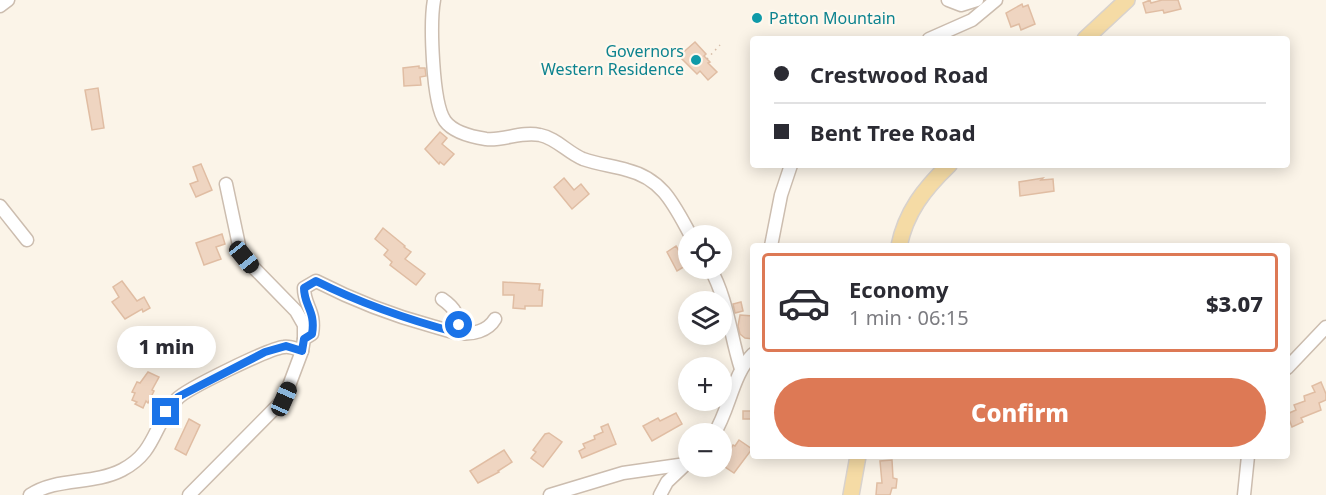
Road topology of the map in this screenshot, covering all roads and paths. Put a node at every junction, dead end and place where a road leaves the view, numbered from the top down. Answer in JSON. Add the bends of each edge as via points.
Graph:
{"nodes":[{"id":1,"x":8,"y":0,"type":"edge"},
{"id":2,"x":434,"y":0,"type":"edge"},
{"id":3,"x":948,"y":0,"type":"edge"},
{"id":4,"x":977,"y":0,"type":"edge"},
{"id":5,"x":996,"y":0,"type":"edge"},
{"id":6,"x":1127,"y":0,"type":"edge"},
{"id":7,"x":0,"y":6,"type":"edge"},
{"id":8,"x":936,"y":36,"type":"edge"},
{"id":9,"x":1088,"y":36,"type":"edge"},
{"id":10,"x":720,"y":45,"type":"dead end"},
{"id":11,"x":707,"y":59,"type":"dead end"},
{"id":12,"x":790,"y":168,"type":"edge"},
{"id":13,"x":946,"y":168,"type":"edge"},
{"id":14,"x":226,"y":184,"type":"dead end"},
{"id":15,"x":0,"y":206,"type":"edge"},
{"id":16,"x":685,"y":225,"type":"edge"},
{"id":17,"x":27,"y":240,"type":"dead end"},
{"id":18,"x":772,"y":243,"type":"edge"},
{"id":19,"x":900,"y":243,"type":"edge"},
{"id":20,"x":716,"y":279,"type":"edge"},
{"id":21,"x":442,"y":299,"type":"dead end"},
{"id":22,"x":495,"y":319,"type":"dead end"},
{"id":23,"x":1326,"y":327,"type":"edge"},
{"id":24,"x":458,"y":333,"type":"junction"},
{"id":25,"x":303,"y":345,"type":"junction"},
{"id":26,"x":750,"y":358,"type":"edge"},
{"id":27,"x":1290,"y":365,"type":"edge"},
{"id":28,"x":741,"y":369,"type":"junction"},
{"id":29,"x":720,"y":423,"type":"edge"},
{"id":30,"x":857,"y":459,"type":"edge"},
{"id":31,"x":1248,"y":459,"type":"edge"},
{"id":32,"x":678,"y":464,"type":"edge"},
{"id":33,"x":678,"y":472,"type":"edge"},
{"id":34,"x":30,"y":495,"type":"edge"},
{"id":35,"x":189,"y":495,"type":"edge"},
{"id":36,"x":550,"y":495,"type":"edge"},
{"id":37,"x":660,"y":495,"type":"edge"},
{"id":38,"x":851,"y":495,"type":"edge"},
{"id":39,"x":1244,"y":495,"type":"edge"}],
"edges":[{"from":1,"to":7,"type":"street"},
{"from":2,"to":16,"type":"street","via":[[433,68],[440,113],[449,126],[487,139],[539,135],[582,158],[642,174],[666,194]]},
{"from":3,"to":4,"type":"street","via":[[961,5]]},
{"from":5,"to":8,"type":"street","via":[[972,20]]},
{"from":6,"to":9,"type":"main road"},
{"from":10,"to":11,"type":"path"},
{"from":12,"to":18,"type":"street"},
{"from":13,"to":19,"type":"main road","via":[[914,205]]},
{"from":14,"to":25,"type":"street","via":[[240,250],[296,311],[304,325]]},
{"from":15,"to":17,"type":"street"},
{"from":20,"to":28,"type":"street"},
{"from":21,"to":24,"type":"street","via":[[456,313]]},
{"from":22,"to":24,"type":"street","via":[[483,330]]},
{"from":23,"to":27,"type":"street"},
{"from":24,"to":25,"type":"street","via":[[351,299],[316,281],[304,288],[313,322],[312,334]]},
{"from":25,"to":34,"type":"street","via":[[265,352],[178,397],[166,412],[149,449],[121,471],[38,489]]},
{"from":25,"to":35,"type":"street","via":[[284,399]]},
{"from":26,"to":28,"type":"street"},
{"from":28,"to":29,"type":"street"},
{"from":30,"to":38,"type":"main road"},
{"from":31,"to":39,"type":"street"},
{"from":32,"to":36,"type":"street","via":[[623,473]]},
{"from":33,"to":37,"type":"street"}]}
